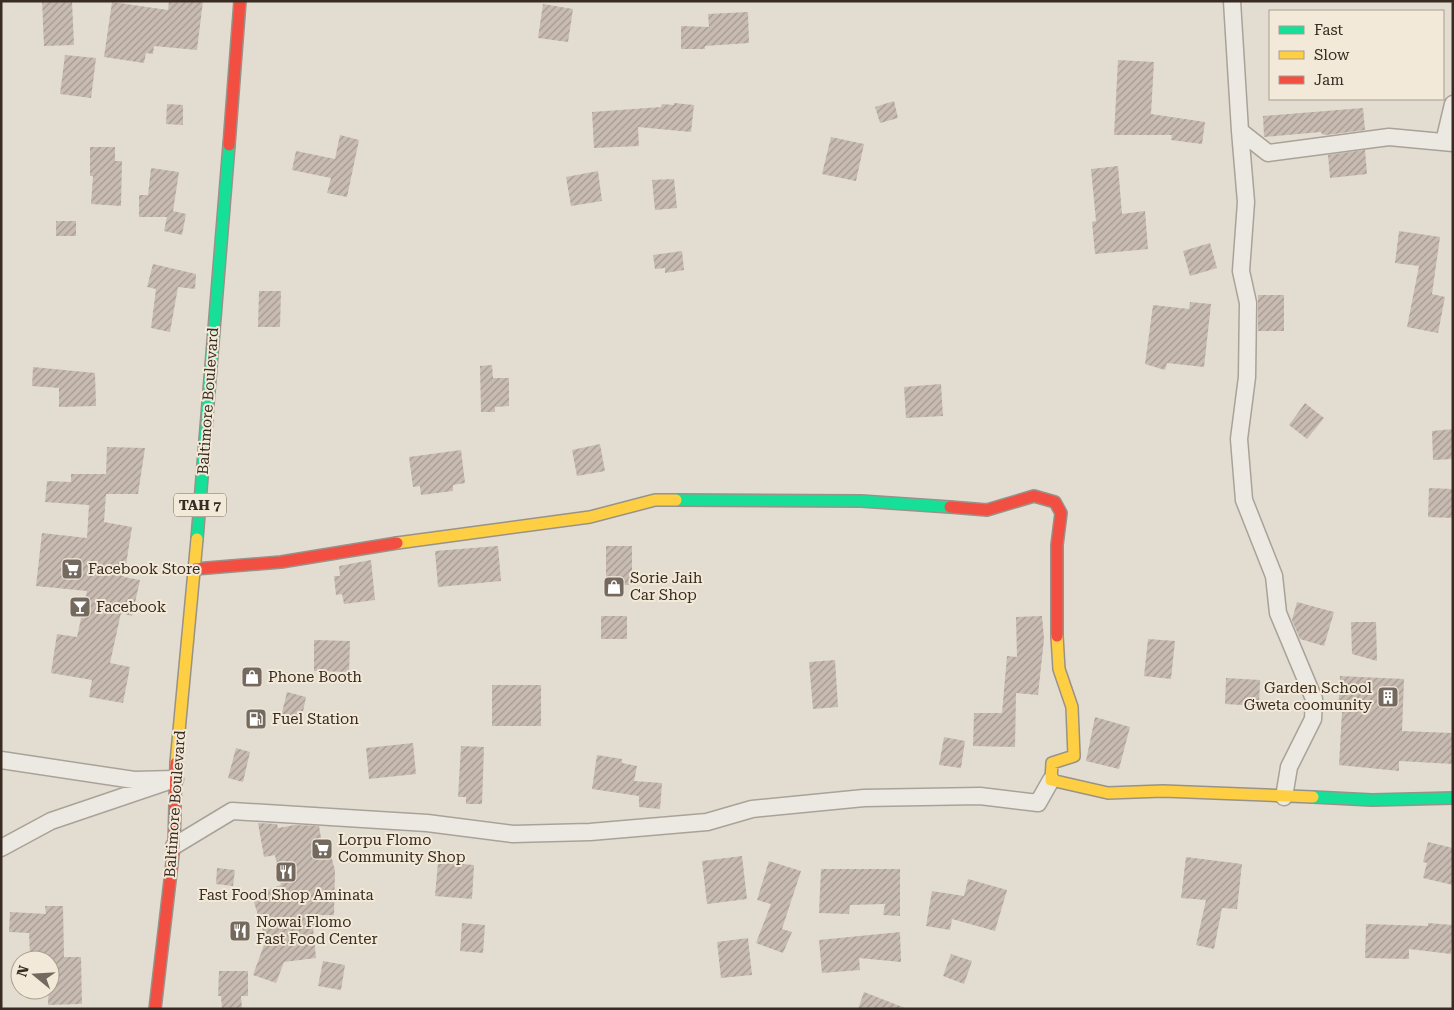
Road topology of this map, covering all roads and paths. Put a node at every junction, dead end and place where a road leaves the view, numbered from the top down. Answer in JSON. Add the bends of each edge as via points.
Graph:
{"nodes":[{"id":1,"x":240,"y":1,"type":"edge"},
{"id":2,"x":1232,"y":1,"type":"edge"},
{"id":3,"x":1453,"y":104,"type":"edge"},
{"id":4,"x":1240,"y":131,"type":"junction"},
{"id":5,"x":1448,"y":142,"type":"edge"},
{"id":6,"x":195,"y":569,"type":"junction"},
{"id":7,"x":1,"y":760,"type":"edge"},
{"id":8,"x":175,"y":779,"type":"junction"},
{"id":9,"x":1051,"y":780,"type":"junction"},
{"id":10,"x":1284,"y":797,"type":"junction"},
{"id":11,"x":1453,"y":798,"type":"edge"},
{"id":12,"x":174,"y":846,"type":"junction"},
{"id":13,"x":1,"y":848,"type":"edge"},
{"id":14,"x":155,"y":1009,"type":"edge"}],
"edges":[{"from":1,"to":6,"type":"main road","name":"Baltimore Boulevard","number":"TAH 7"},
{"from":2,"to":4,"type":"street"},
{"from":3,"to":5,"type":"street"},
{"from":4,"to":5,"type":"street","via":[[1268,153],[1389,137]]},
{"from":4,"to":10,"type":"street","via":[[1246,202],[1242,271],[1248,303],[1246,377],[1239,439],[1244,500],[1274,576],[1278,613],[1314,699],[1313,719],[1289,766]]},
{"from":6,"to":8,"type":"main road","name":"Baltimore Boulevard","number":"TAH 7"},
{"from":6,"to":9,"type":"main road","via":[[281,562],[378,545],[590,517],[655,500],[860,501],[987,510],[1034,496],[1056,502],[1061,513],[1056,612],[1059,669],[1072,707],[1074,756],[1052,763]]},
{"from":7,"to":8,"type":"street","via":[[134,780]]},
{"from":8,"to":12,"type":"main road","name":"Baltimore Boulevard","number":"TAH 7"},
{"from":8,"to":13,"type":"street","via":[[51,821]]},
{"from":9,"to":10,"type":"main road","via":[[1108,793],[1163,791]]},
{"from":9,"to":12,"type":"street","via":[[1038,803],[980,796],[864,798],[752,809],[707,822],[590,832],[513,834],[427,823],[232,811]]},
{"from":10,"to":11,"type":"main road"},
{"from":12,"to":14,"type":"main road","name":"Baltimore Boulevard","number":"TAH 7"}]}
